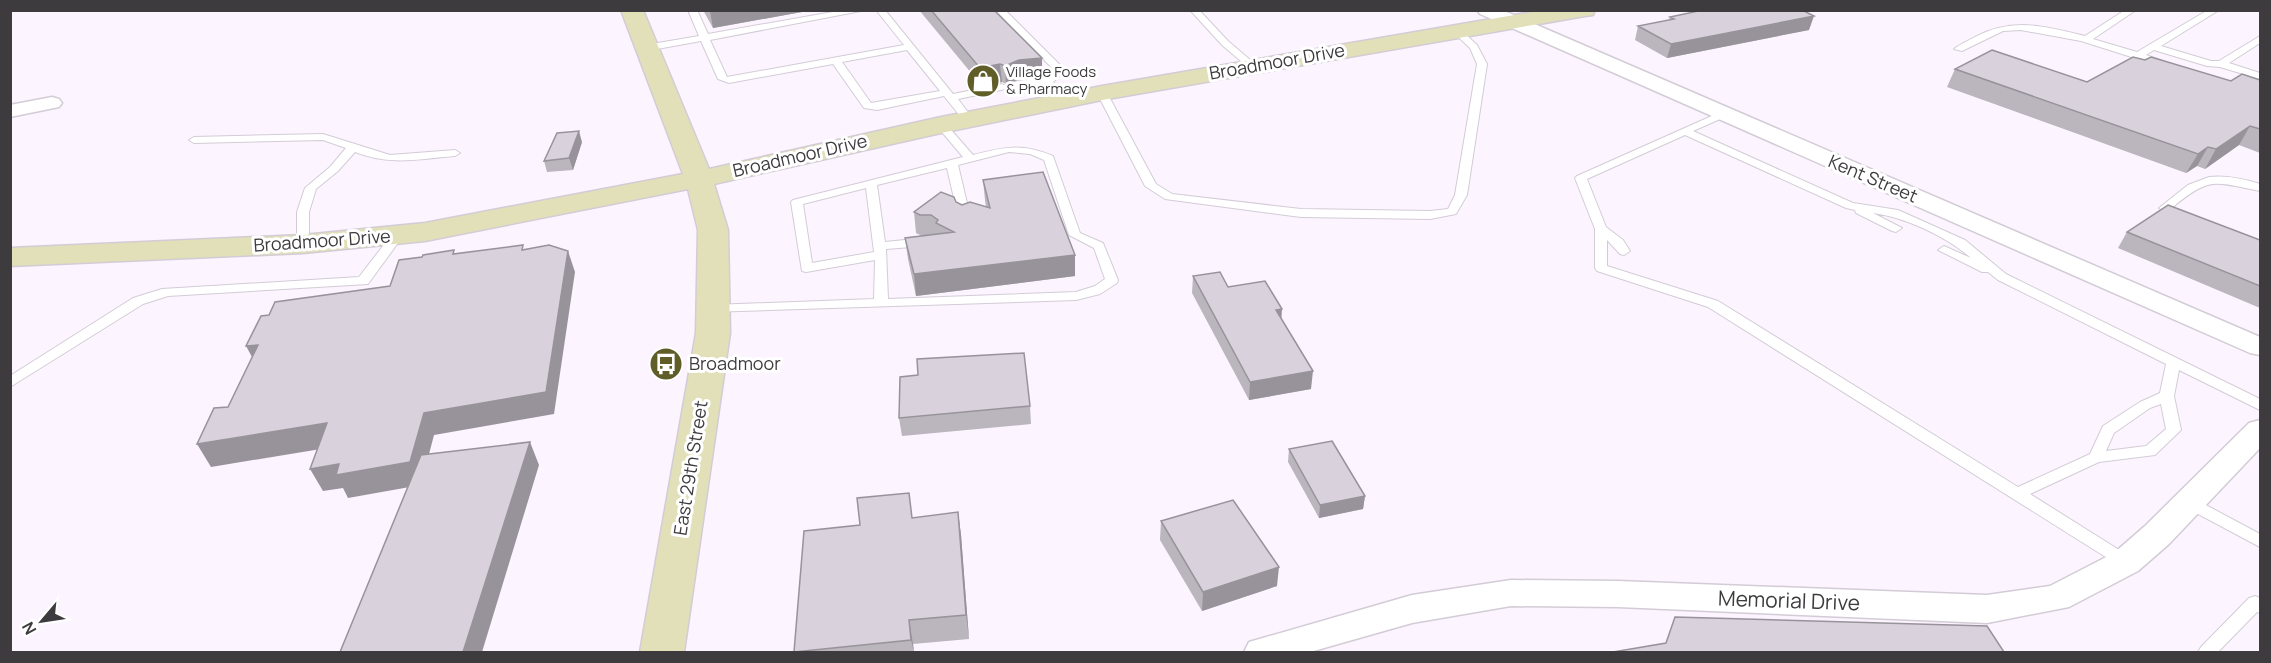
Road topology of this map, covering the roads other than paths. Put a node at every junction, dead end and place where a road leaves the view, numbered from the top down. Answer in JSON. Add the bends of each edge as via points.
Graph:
{"nodes":[{"id":1,"x":632,"y":10,"type":"edge"},
{"id":2,"x":692,"y":10,"type":"edge"},
{"id":3,"x":862,"y":10,"type":"edge"},
{"id":4,"x":880,"y":10,"type":"edge"},
{"id":5,"x":999,"y":10,"type":"edge"},
{"id":6,"x":1194,"y":10,"type":"edge"},
{"id":7,"x":1486,"y":10,"type":"edge"},
{"id":8,"x":1585,"y":10,"type":"edge"},
{"id":9,"x":2132,"y":10,"type":"edge"},
{"id":10,"x":2215,"y":10,"type":"edge"},
{"id":11,"x":1513,"y":23,"type":"junction"},
{"id":12,"x":1458,"y":32,"type":"junction"},
{"id":13,"x":703,"y":38,"type":"junction"},
{"id":14,"x":2260,"y":39,"type":"edge"},
{"id":15,"x":2085,"y":40,"type":"junction"},
{"id":16,"x":909,"y":47,"type":"junction"},
{"id":17,"x":2154,"y":47,"type":"junction"},
{"id":18,"x":646,"y":48,"type":"junction"},
{"id":19,"x":1959,"y":49,"type":"dead end"},
{"id":20,"x":2138,"y":56,"type":"junction"},
{"id":21,"x":836,"y":61,"type":"junction"},
{"id":22,"x":2215,"y":64,"type":"junction"},
{"id":23,"x":1252,"y":66,"type":"junction"},
{"id":24,"x":2176,"y":68,"type":"edge"},
{"id":25,"x":2196,"y":75,"type":"edge"},
{"id":26,"x":2260,"y":76,"type":"edge"},
{"id":27,"x":1047,"y":82,"type":"junction"},
{"id":28,"x":1014,"y":85,"type":"edge"},
{"id":29,"x":1002,"y":87,"type":"edge"},
{"id":30,"x":1102,"y":93,"type":"junction"},
{"id":31,"x":948,"y":95,"type":"junction"},
{"id":32,"x":1064,"y":101,"type":"junction"},
{"id":33,"x":52,"y":103,"type":"dead end"},
{"id":34,"x":10,"y":111,"type":"edge"},
{"id":35,"x":1723,"y":114,"type":"junction"},
{"id":36,"x":968,"y":119,"type":"junction"},
{"id":37,"x":941,"y":125,"type":"junction"},
{"id":38,"x":1684,"y":131,"type":"junction"},
{"id":39,"x":194,"y":140,"type":"dead end"},
{"id":40,"x":353,"y":147,"type":"junction"},
{"id":41,"x":455,"y":153,"type":"dead end"},
{"id":42,"x":971,"y":159,"type":"junction"},
{"id":43,"x":952,"y":164,"type":"junction"},
{"id":44,"x":699,"y":179,"type":"junction"},
{"id":45,"x":870,"y":184,"type":"junction"},
{"id":46,"x":2260,"y":188,"type":"edge"},
{"id":47,"x":1850,"y":206,"type":"junction"},
{"id":48,"x":2185,"y":219,"type":"edge"},
{"id":49,"x":965,"y":220,"type":"edge"},
{"id":50,"x":1896,"y":228,"type":"dead end"},
{"id":51,"x":1602,"y":229,"type":"junction"},
{"id":52,"x":397,"y":236,"type":"junction"},
{"id":53,"x":932,"y":241,"type":"edge"},
{"id":54,"x":303,"y":244,"type":"junction"},
{"id":55,"x":1944,"y":250,"type":"dead end"},
{"id":56,"x":881,"y":251,"type":"junction"},
{"id":57,"x":1624,"y":251,"type":"dead end"},
{"id":58,"x":10,"y":257,"type":"edge"},
{"id":59,"x":1631,"y":264,"type":"dead end"},
{"id":60,"x":2002,"y":277,"type":"junction"},
{"id":61,"x":1636,"y":280,"type":"junction"},
{"id":62,"x":881,"y":303,"type":"junction"},
{"id":63,"x":714,"y":309,"type":"junction"},
{"id":64,"x":2260,"y":347,"type":"edge"},
{"id":65,"x":2174,"y":361,"type":"junction"},
{"id":66,"x":10,"y":383,"type":"edge"},
{"id":67,"x":2167,"y":396,"type":"junction"},
{"id":68,"x":2260,"y":405,"type":"edge"},
{"id":69,"x":2260,"y":430,"type":"edge"},
{"id":70,"x":2096,"y":457,"type":"junction"},
{"id":71,"x":2017,"y":494,"type":"junction"},
{"id":72,"x":2189,"y":502,"type":"junction"},
{"id":73,"x":2260,"y":541,"type":"edge"},
{"id":74,"x":2126,"y":562,"type":"junction"},
{"id":75,"x":2260,"y":606,"type":"edge"},
{"id":76,"x":662,"y":652,"type":"edge"},
{"id":77,"x":1262,"y":652,"type":"edge"},
{"id":78,"x":2207,"y":652,"type":"edge"}],
"edges":[{"from":1,"to":18,"type":"street","name":"East 29th Street"},
{"from":2,"to":13,"type":"lane"},
{"from":3,"to":13,"type":"lane"},
{"from":4,"to":16,"type":"lane"},
{"from":5,"to":27,"type":"lane","via":[[1059,69]]},
{"from":6,"to":23,"type":"lane"},
{"from":7,"to":11,"type":"street","name":"Kent Street"},
{"from":8,"to":11,"type":"street","name":"Broadmoor Drive"},
{"from":9,"to":15,"type":"lane"},
{"from":10,"to":17,"type":"lane"},
{"from":11,"to":12,"type":"street","name":"Broadmoor Drive"},
{"from":11,"to":35,"type":"street","name":"Kent Street"},
{"from":12,"to":23,"type":"street","name":"Broadmoor Drive"},
{"from":12,"to":30,"type":"lane","via":[[1474,47],[1482,64],[1461,195],[1452,212],[1301,213],[1169,197],[1151,186]]},
{"from":13,"to":18,"type":"lane"},
{"from":13,"to":21,"type":"lane","via":[[723,79]]},
{"from":14,"to":22,"type":"lane"},
{"from":15,"to":19,"type":"lane","via":[[2036,28],[2005,28]]},
{"from":15,"to":20,"type":"lane"},
{"from":16,"to":21,"type":"lane"},
{"from":16,"to":31,"type":"lane"},
{"from":17,"to":20,"type":"lane"},
{"from":17,"to":22,"type":"lane"},
{"from":18,"to":44,"type":"street","name":"East 29th Street"},
{"from":20,"to":24,"type":"lane"},
{"from":21,"to":31,"type":"lane","via":[[868,106]]},
{"from":22,"to":25,"type":"lane"},
{"from":22,"to":26,"type":"lane"},
{"from":23,"to":30,"type":"street","name":"Broadmoor Drive"},
{"from":27,"to":28,"type":"lane"},
{"from":27,"to":32,"type":"lane"},
{"from":29,"to":31,"type":"lane"},
{"from":30,"to":32,"type":"street","name":"Broadmoor Drive"},
{"from":31,"to":36,"type":"lane"},
{"from":32,"to":36,"type":"street","name":"Broadmoor Drive"},
{"from":33,"to":34,"type":"street"},
{"from":35,"to":38,"type":"lane"},
{"from":35,"to":64,"type":"street","name":"Kent Street"},
{"from":36,"to":37,"type":"street","name":"Broadmoor Drive"},
{"from":37,"to":42,"type":"lane"},
{"from":37,"to":44,"type":"street","name":"Broadmoor Drive"},
{"from":38,"to":47,"type":"lane"},
{"from":38,"to":51,"type":"lane","via":[[1581,178]]},
{"from":39,"to":40,"type":"lane","via":[[323,137]]},
{"from":40,"to":41,"type":"lane","via":[[389,158]]},
{"from":40,"to":54,"type":"lane","via":[[311,188],[303,212]]},
{"from":42,"to":43,"type":"lane"},
{"from":42,"to":62,"type":"lane","via":[[1009,150],[1032,151],[1049,158],[1074,235],[1099,246],[1112,280],[1105,287],[1076,296]]},
{"from":43,"to":45,"type":"lane"},
{"from":43,"to":49,"type":"lane"},
{"from":44,"to":52,"type":"street","name":"Broadmoor Drive"},
{"from":44,"to":63,"type":"street","name":"East 29th Street","via":[[713,230]]},
{"from":45,"to":56,"type":"lane"},
{"from":45,"to":56,"type":"lane","via":[[797,202],[806,268]]},
{"from":46,"to":48,"type":"lane","via":[[2209,180],[2165,208]]},
{"from":47,"to":50,"type":"lane"},
{"from":47,"to":60,"type":"lane","via":[[1894,212],[1961,243]]},
{"from":51,"to":57,"type":"lane"},
{"from":51,"to":61,"type":"lane","via":[[1601,268]]},
{"from":52,"to":54,"type":"street","name":"Broadmoor Drive"},
{"from":52,"to":66,"type":"lane","via":[[363,281],[153,295]]},
{"from":53,"to":56,"type":"lane"},
{"from":54,"to":58,"type":"street","name":"Broadmoor Drive"},
{"from":55,"to":60,"type":"lane"},
{"from":56,"to":62,"type":"lane"},
{"from":59,"to":61,"type":"lane"},
{"from":60,"to":65,"type":"lane"},
{"from":61,"to":71,"type":"lane","via":[[1713,304]]},
{"from":62,"to":63,"type":"lane"},
{"from":63,"to":76,"type":"street","name":"East 29th Street"},
{"from":65,"to":67,"type":"lane"},
{"from":65,"to":68,"type":"lane"},
{"from":67,"to":70,"type":"lane","via":[[2145,405],[2108,430]]},
{"from":67,"to":70,"type":"lane","via":[[2174,430],[2150,451]]},
{"from":69,"to":72,"type":"street","name":"Memorial Drive"},
{"from":70,"to":71,"type":"lane"},
{"from":71,"to":74,"type":"lane"},
{"from":72,"to":73,"type":"lane"},
{"from":72,"to":74,"type":"street","name":"Memorial Drive"},
{"from":74,"to":77,"type":"street","name":"Memorial Drive","via":[[2057,598],[1987,609],[1511,593],[1412,609]]},
{"from":75,"to":78,"type":"lane","via":[[2255,603]]}]}
